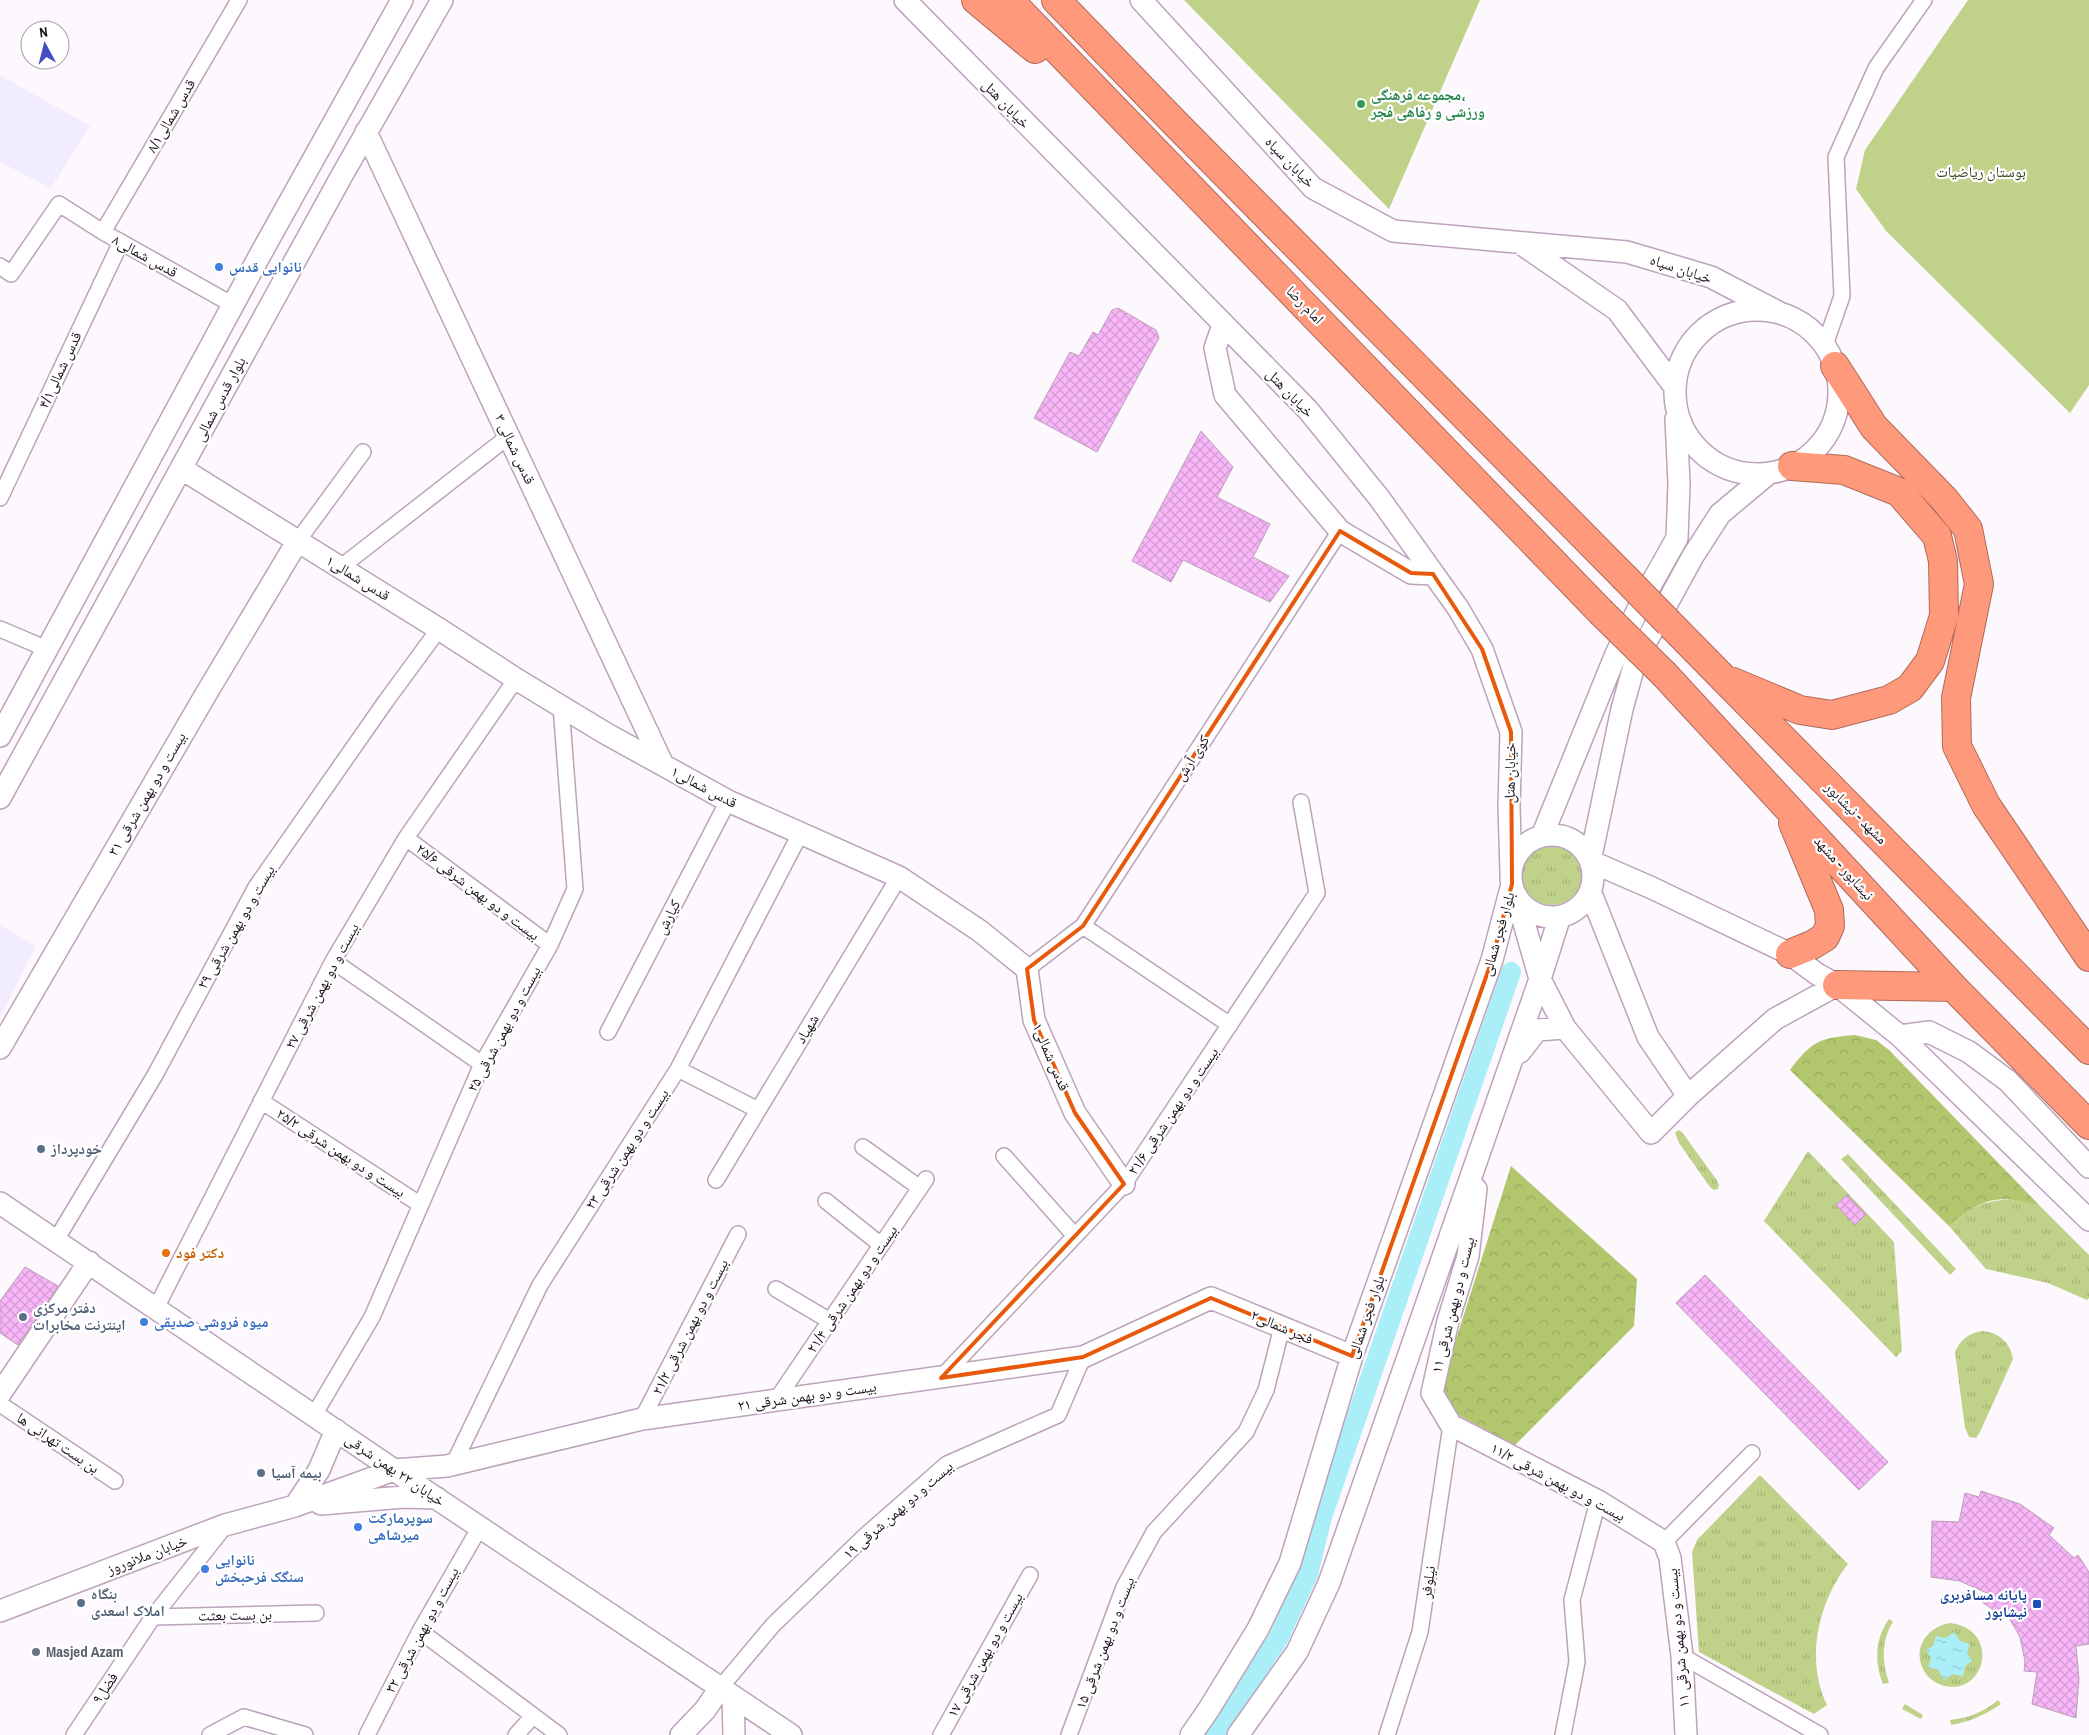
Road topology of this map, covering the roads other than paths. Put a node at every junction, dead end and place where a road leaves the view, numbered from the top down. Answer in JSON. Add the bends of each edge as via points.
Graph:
{"nodes":[{"id":1,"x":239,"y":0,"type":"edge"},
{"id":2,"x":402,"y":0,"type":"edge"},
{"id":3,"x":442,"y":0,"type":"edge"},
{"id":4,"x":905,"y":0,"type":"edge"},
{"id":5,"x":976,"y":0,"type":"edge"},
{"id":6,"x":1009,"y":0,"type":"edge"},
{"id":7,"x":1056,"y":0,"type":"edge"},
{"id":8,"x":1076,"y":0,"type":"edge"},
{"id":9,"x":1141,"y":0,"type":"edge"},
{"id":10,"x":1924,"y":0,"type":"edge"},
{"id":11,"x":1175,"y":123,"type":"junction"},
{"id":12,"x":366,"y":132,"type":"junction"},
{"id":13,"x":1150,"y":144,"type":"junction"},
{"id":14,"x":103,"y":232,"type":"junction"},
{"id":15,"x":121,"y":242,"type":"junction"},
{"id":16,"x":1518,"y":242,"type":"junction"},
{"id":17,"x":260,"y":256,"type":"junction"},
{"id":18,"x":0,"y":266,"type":"edge"},
{"id":19,"x":289,"y":272,"type":"junction"},
{"id":20,"x":233,"y":305,"type":"junction"},
{"id":21,"x":1778,"y":312,"type":"junction"},
{"id":22,"x":1223,"y":325,"type":"junction"},
{"id":23,"x":1830,"y":355,"type":"junction"},
{"id":24,"x":1674,"y":386,"type":"junction"},
{"id":25,"x":1676,"y":409,"type":"junction"},
{"id":26,"x":509,"y":436,"type":"junction"},
{"id":27,"x":363,"y":452,"type":"dead end"},
{"id":28,"x":182,"y":469,"type":"junction"},
{"id":29,"x":1781,"y":470,"type":"junction"},
{"id":30,"x":0,"y":498,"type":"edge"},
{"id":31,"x":1340,"y":531,"type":"junction"},
{"id":32,"x":297,"y":542,"type":"junction"},
{"id":33,"x":341,"y":567,"type":"junction"},
{"id":34,"x":1433,"y":574,"type":"junction"},
{"id":35,"x":1600,"y":611,"type":"joint"},
{"id":36,"x":64,"y":618,"type":"junction"},
{"id":37,"x":0,"y":629,"type":"edge"},
{"id":38,"x":440,"y":629,"type":"junction"},
{"id":39,"x":91,"y":634,"type":"junction"},
{"id":40,"x":47,"y":648,"type":"junction"},
{"id":41,"x":1723,"y":677,"type":"junction"},
{"id":42,"x":516,"y":679,"type":"junction"},
{"id":43,"x":561,"y":706,"type":"junction"},
{"id":44,"x":0,"y":736,"type":"edge"},
{"id":45,"x":663,"y":765,"type":"junction"},
{"id":46,"x":0,"y":798,"type":"edge"},
{"id":47,"x":728,"y":801,"type":"junction"},
{"id":48,"x":1301,"y":802,"type":"dead end"},
{"id":49,"x":1785,"y":804,"type":"junction"},
{"id":50,"x":800,"y":834,"type":"junction"},
{"id":51,"x":1542,"y":836,"type":"junction"},
{"id":52,"x":406,"y":838,"type":"junction"},
{"id":53,"x":1590,"y":861,"type":"junction"},
{"id":54,"x":899,"y":877,"type":"junction"},
{"id":55,"x":1513,"y":884,"type":"junction"},
{"id":56,"x":1590,"y":891,"type":"junction"},
{"id":57,"x":1560,"y":916,"type":"junction"},
{"id":58,"x":1084,"y":926,"type":"junction"},
{"id":59,"x":550,"y":945,"type":"junction"},
{"id":60,"x":1790,"y":954,"type":"junction"},
{"id":61,"x":2089,"y":957,"type":"edge"},
{"id":62,"x":333,"y":961,"type":"junction"},
{"id":63,"x":1027,"y":969,"type":"junction"},
{"id":64,"x":1540,"y":979,"type":"junction"},
{"id":65,"x":1837,"y":985,"type":"junction"},
{"id":66,"x":1952,"y":987,"type":"junction"},
{"id":67,"x":1230,"y":1024,"type":"junction"},
{"id":68,"x":1564,"y":1028,"type":"junction"},
{"id":69,"x":608,"y":1032,"type":"dead end"},
{"id":70,"x":1900,"y":1036,"type":"junction"},
{"id":71,"x":0,"y":1048,"type":"edge"},
{"id":72,"x":2089,"y":1050,"type":"edge"},
{"id":73,"x":482,"y":1064,"type":"junction"},
{"id":74,"x":1507,"y":1068,"type":"junction"},
{"id":75,"x":678,"y":1069,"type":"junction"},
{"id":76,"x":1688,"y":1096,"type":"junction"},
{"id":77,"x":261,"y":1101,"type":"junction"},
{"id":78,"x":758,"y":1110,"type":"junction"},
{"id":79,"x":2089,"y":1124,"type":"edge"},
{"id":80,"x":863,"y":1147,"type":"dead end"},
{"id":81,"x":1481,"y":1149,"type":"junction"},
{"id":82,"x":1004,"y":1156,"type":"dead end"},
{"id":83,"x":2089,"y":1167,"type":"edge"},
{"id":84,"x":716,"y":1180,"type":"dead end"},
{"id":85,"x":1124,"y":1184,"type":"junction"},
{"id":86,"x":826,"y":1201,"type":"dead end"},
{"id":87,"x":1,"y":1204,"type":"edge"},
{"id":88,"x":421,"y":1205,"type":"junction"},
{"id":89,"x":2089,"y":1220,"type":"edge"},
{"id":90,"x":738,"y":1234,"type":"dead end"},
{"id":91,"x":1075,"y":1236,"type":"junction"},
{"id":92,"x":56,"y":1240,"type":"junction"},
{"id":93,"x":881,"y":1245,"type":"junction"},
{"id":94,"x":89,"y":1262,"type":"junction"},
{"id":95,"x":776,"y":1289,"type":"dead end"},
{"id":96,"x":1211,"y":1298,"type":"joint"},
{"id":97,"x":156,"y":1308,"type":"junction"},
{"id":98,"x":830,"y":1321,"type":"junction"},
{"id":99,"x":1282,"y":1327,"type":"junction"},
{"id":100,"x":1352,"y":1356,"type":"junction"},
{"id":101,"x":1083,"y":1357,"type":"junction"},
{"id":102,"x":941,"y":1378,"type":"junction"},
{"id":103,"x":0,"y":1394,"type":"edge"},
{"id":104,"x":777,"y":1400,"type":"junction"},
{"id":105,"x":0,"y":1404,"type":"edge"},
{"id":106,"x":314,"y":1415,"type":"junction"},
{"id":107,"x":642,"y":1419,"type":"junction"},
{"id":108,"x":1451,"y":1425,"type":"junction"},
{"id":109,"x":336,"y":1430,"type":"junction"},
{"id":110,"x":1752,"y":1453,"type":"dead end"},
{"id":111,"x":453,"y":1465,"type":"junction"},
{"id":112,"x":394,"y":1470,"type":"junction"},
{"id":113,"x":115,"y":1481,"type":"dead end"},
{"id":114,"x":437,"y":1498,"type":"junction"},
{"id":115,"x":1598,"y":1501,"type":"junction"},
{"id":116,"x":296,"y":1506,"type":"junction"},
{"id":117,"x":225,"y":1526,"type":"junction"},
{"id":118,"x":480,"y":1527,"type":"junction"},
{"id":119,"x":1664,"y":1542,"type":"junction"},
{"id":120,"x":1030,"y":1575,"type":"dead end"},
{"id":121,"x":0,"y":1613,"type":"edge"},
{"id":122,"x":316,"y":1613,"type":"dead end"},
{"id":123,"x":153,"y":1617,"type":"junction"},
{"id":124,"x":420,"y":1631,"type":"junction"},
{"id":125,"x":1682,"y":1656,"type":"junction"},
{"id":126,"x":726,"y":1692,"type":"junction"},
{"id":127,"x":532,"y":1716,"type":"junction"},
{"id":128,"x":684,"y":1733,"type":"edge"},
{"id":129,"x":783,"y":1733,"type":"edge"},
{"id":130,"x":74,"y":1735,"type":"edge"},
{"id":131,"x":210,"y":1735,"type":"edge"},
{"id":132,"x":305,"y":1735,"type":"edge"},
{"id":133,"x":367,"y":1735,"type":"edge"},
{"id":134,"x":516,"y":1735,"type":"edge"},
{"id":135,"x":559,"y":1735,"type":"edge"},
{"id":136,"x":734,"y":1735,"type":"edge"},
{"id":137,"x":941,"y":1735,"type":"edge"},
{"id":138,"x":1069,"y":1735,"type":"edge"},
{"id":139,"x":1190,"y":1735,"type":"edge"},
{"id":140,"x":1238,"y":1735,"type":"edge"},
{"id":141,"x":1386,"y":1735,"type":"edge"},
{"id":142,"x":1563,"y":1735,"type":"edge"},
{"id":143,"x":1686,"y":1735,"type":"edge"},
{"id":144,"x":1820,"y":1735,"type":"edge"}],
"edges":[{"from":1,"to":14,"type":"street","name":"قدس شمالی۸/۱"},
{"from":2,"to":17,"type":"street"},
{"from":3,"to":12,"type":"street","name":"بلوار قدس شمالی"},
{"from":4,"to":22,"type":"street","name":"خیابان هتل"},
{"from":5,"to":13,"type":"highway"},
{"from":6,"to":13,"type":"highway","name":"امام رضا"},
{"from":7,"to":11,"type":"highway"},
{"from":8,"to":11,"type":"highway"},
{"from":9,"to":16,"type":"street","name":"خیابان سپاه","via":[[1313,188],[1394,231]]},
{"from":10,"to":23,"type":"street","via":[[1876,68],[1836,157],[1842,296]]},
{"from":11,"to":41,"type":"highway","name":"مشهد - نیشابور","bridge":true},
{"from":12,"to":19,"type":"street","name":"بلوار قدس شمالی"},
{"from":12,"to":26,"type":"street","name":"قدس شمالی ۳"},
{"from":13,"to":35,"type":"highway","name":"امام رضا"},
{"from":14,"to":15,"type":"street","name":"قدس شمالی۸"},
{"from":14,"to":18,"type":"street","name":"قدس شمالی۸","via":[[59,204],[11,274]]},
{"from":15,"to":20,"type":"street","name":"قدس شمالی۸"},
{"from":15,"to":30,"type":"street","name":"قدس شمالی۴/۱"},
{"from":16,"to":21,"type":"street","name":"خیابان سپاه","via":[[1627,252],[1710,277]]},
{"from":16,"to":24,"type":"street","name":"خیابان سپاه","via":[[1617,310]]},
{"from":17,"to":19,"type":"street"},
{"from":17,"to":20,"type":"street"},
{"from":19,"to":28,"type":"street","name":"بلوار قدس شمالی"},
{"from":20,"to":36,"type":"street"},
{"from":21,"to":23,"type":"street","via":[[1804,324]]},
{"from":21,"to":24,"type":"street","via":[[1754,309],[1730,314],[1708,325],[1691,341],[1679,362]]},
{"from":22,"to":31,"type":"street","via":[[1216,348],[1225,395]]},
{"from":22,"to":34,"type":"street","name":"خیابان هتل","via":[[1308,410],[1380,499]]},
{"from":23,"to":29,"type":"street","via":[[1840,390],[1837,413],[1827,435],[1812,453]]},
{"from":23,"to":61,"type":"highway","via":[[1874,427],[1945,500],[1968,529],[1979,584],[1956,698],[1957,746],[1986,805]]},
{"from":24,"to":25,"type":"street"},
{"from":25,"to":29,"type":"street","via":[[1688,438],[1710,460],[1738,472]]},
{"from":25,"to":51,"type":"street","via":[[1677,538],[1616,654]]},
{"from":26,"to":33,"type":"street"},
{"from":26,"to":45,"type":"street","name":"قدس شمالی ۳"},
{"from":27,"to":32,"type":"street"},
{"from":28,"to":32,"type":"street","name":"قدس شمالی۱"},
{"from":28,"to":39,"type":"street","name":"بلوار قدس شمالی"},
{"from":29,"to":41,"type":"highway","via":[[1844,470],[1899,492],[1938,536],[1943,561],[1944,616],[1930,661],[1910,688],[1889,700],[1832,715],[1800,710]]},
{"from":29,"to":53,"type":"street","via":[[1720,514],[1635,662]]},
{"from":31,"to":34,"type":"street","via":[[1411,573]]},
{"from":31,"to":58,"type":"street","name":"کوی آرش"},
{"from":32,"to":33,"type":"street","name":"قدس شمالی۱"},
{"from":32,"to":71,"type":"street","name":"بیست و دو بهمن شرقی ۳۱"},
{"from":33,"to":38,"type":"street","name":"قدس شمالی۱"},
{"from":34,"to":55,"type":"street","name":"خیابان هتل","via":[[1482,649],[1511,732]]},
{"from":35,"to":49,"type":"highway","name":"نیشابور - مشهد","bridge":true,"via":[[1665,675]]},
{"from":36,"to":39,"type":"street"},
{"from":36,"to":40,"type":"street"},
{"from":37,"to":40,"type":"street"},
{"from":38,"to":42,"type":"street","name":"قدس شمالی۱"},
{"from":38,"to":92,"type":"street","name":"بیست و دو بهمن شرقی ۲۹","via":[[256,887],[155,1075]]},
{"from":39,"to":46,"type":"street","name":"بلوار قدس شمالی"},
{"from":40,"to":44,"type":"street"},
{"from":41,"to":72,"type":"highway","name":"مشهد - نیشابور"},
{"from":42,"to":43,"type":"street","name":"قدس شمالی۱"},
{"from":42,"to":52,"type":"street","name":"بیست و دو بهمن شرقی ۲۷"},
{"from":43,"to":45,"type":"street","name":"قدس شمالی۱"},
{"from":43,"to":59,"type":"street","name":"بیست و دو بهمن شرقی ۲۵","via":[[575,889]]},
{"from":45,"to":47,"type":"street","name":"قدس شمالی۱"},
{"from":47,"to":50,"type":"street","name":"قدس شمالی۱"},
{"from":47,"to":69,"type":"street","name":"کیارش"},
{"from":48,"to":67,"type":"street","name":"بیست و دو بهمن شرقی ۲۱/۶","via":[[1317,893]]},
{"from":49,"to":60,"type":"highway","via":[[1829,910],[1830,926],[1825,937]]},
{"from":49,"to":66,"type":"highway","name":"نیشابور - مشهد"},
{"from":50,"to":54,"type":"street","name":"قدس شمالی۱"},
{"from":50,"to":75,"type":"street","name":"بیست و دو بهمن شرقی ۲۳"},
{"from":51,"to":53,"type":"street","via":[[1554,835],[1576,843]]},
{"from":51,"to":55,"type":"street","via":[[1530,841],[1514,861]]},
{"from":52,"to":59,"type":"street","name":"بیست و دو بهمن شرقی ۲۵/۶"},
{"from":52,"to":62,"type":"street","name":"بیست و دو بهمن شرقی ۲۷"},
{"from":53,"to":56,"type":"street","via":[[1593,881]]},
{"from":53,"to":60,"type":"street"},
{"from":54,"to":63,"type":"street","name":"قدس شمالی۱","via":[[980,931]]},
{"from":54,"to":78,"type":"street","name":"شهیاد"},
{"from":55,"to":57,"type":"street","via":[[1522,904],[1533,912],[1546,917]]},
{"from":55,"to":64,"type":"street"},
{"from":55,"to":100,"type":"street","name":"بلوار فجر شمالی","via":[[1492,960]]},
{"from":56,"to":57,"type":"street","via":[[1583,903]]},
{"from":56,"to":76,"type":"street","via":[[1648,1037]]},
{"from":57,"to":64,"type":"street"},
{"from":58,"to":63,"type":"street","name":"کوی آرش"},
{"from":58,"to":67,"type":"street"},
{"from":59,"to":73,"type":"street","name":"بیست و دو بهمن شرقی ۲۵"},
{"from":60,"to":65,"type":"street"},
{"from":62,"to":73,"type":"street"},
{"from":62,"to":77,"type":"street","name":"بیست و دو بهمن شرقی ۲۷"},
{"from":63,"to":85,"type":"street","name":"قدس شمالی۱","via":[[1034,1020],[1075,1113]]},
{"from":64,"to":68,"type":"street"},
{"from":64,"to":74,"type":"street"},
{"from":65,"to":66,"type":"highway"},
{"from":65,"to":70,"type":"street"},
{"from":65,"to":76,"type":"street","via":[[1775,1019]]},
{"from":66,"to":79,"type":"highway","name":"نیشابور - مشهد"},
{"from":67,"to":85,"type":"street","name":"بیست و دو بهمن شرقی ۲۱/۶"},
{"from":68,"to":74,"type":"street","via":[[1537,1030]]},
{"from":68,"to":76,"type":"street","via":[[1651,1133]]},
{"from":70,"to":83,"type":"street","via":[[1929,1032],[1969,1052],[2008,1081]]},
{"from":70,"to":89,"type":"street"},
{"from":73,"to":88,"type":"street","name":"بیست و دو بهمن شرقی ۲۵"},
{"from":74,"to":81,"type":"street"},
{"from":75,"to":78,"type":"street"},
{"from":75,"to":111,"type":"street","name":"بیست و دو بهمن شرقی ۲۳","via":[[540,1286]]},
{"from":77,"to":88,"type":"street","name":"بیست و دو بهمن شرقی ۲۵/۲"},
{"from":77,"to":97,"type":"street","name":"بیست و دو بهمن شرقی ۲۷"},
{"from":78,"to":84,"type":"street","name":"شهیاد"},
{"from":80,"to":93,"type":"street","name":"بیست و دو بهمن شرقی ۲۱/۴","via":[[923,1183]]},
{"from":81,"to":108,"type":"street","name":"بیست و دو بهمن شرقی ۱۱","via":[[1468,1256],[1448,1321],[1432,1393]]},
{"from":81,"to":140,"type":"street","via":[[1329,1582],[1297,1652]]},
{"from":82,"to":91,"type":"street"},
{"from":85,"to":91,"type":"street","name":"بیست و دو بهمن شرقی ۲۱/۶"},
{"from":86,"to":93,"type":"street"},
{"from":87,"to":92,"type":"street","name":"خیابان ۲۲ بهمن شرقی"},
{"from":88,"to":106,"type":"street","name":"بیست و دو بهمن شرقی ۲۵","via":[[372,1317]]},
{"from":90,"to":107,"type":"street","name":"بیست و دو بهمن شرقی ۲۱/۲"},
{"from":91,"to":102,"type":"street","name":"بیست و دو بهمن شرقی ۲۱/۶"},
{"from":92,"to":94,"type":"street","name":"خیابان ۲۲ بهمن شرقی"},
{"from":93,"to":98,"type":"street","name":"بیست و دو بهمن شرقی ۲۱/۴"},
{"from":94,"to":97,"type":"street","name":"خیابان ۲۲ بهمن شرقی"},
{"from":94,"to":103,"type":"street"},
{"from":95,"to":98,"type":"street"},
{"from":96,"to":99,"type":"street","name":"فجر شمالی۲"},
{"from":96,"to":101,"type":"street","name":"بیست و دو بهمن شرقی ۲۱"},
{"from":97,"to":106,"type":"street","name":"خیابان ۲۲ بهمن شرقی"},
{"from":98,"to":104,"type":"street","name":"بیست و دو بهمن شرقی ۲۱/۴"},
{"from":99,"to":100,"type":"street","name":"فجر شمالی۲"},
{"from":99,"to":138,"type":"street","name":"بیست و دو بهمن شرقی ۱۵","via":[[1266,1390],[1246,1432],[1154,1532],[1124,1587]]},
{"from":100,"to":139,"type":"street","name":"بلوار فجر شمالی","via":[[1290,1563],[1258,1630]]},
{"from":101,"to":102,"type":"street","name":"بیست و دو بهمن شرقی ۲۱"},
{"from":101,"to":126,"type":"street","name":"بیست و دو بهمن شرقی ۱۹","via":[[1058,1415],[947,1464],[866,1535],[773,1625]]},
{"from":102,"to":104,"type":"street","name":"بیست و دو بهمن شرقی ۲۱"},
{"from":104,"to":107,"type":"street","name":"بیست و دو بهمن شرقی ۲۱"},
{"from":105,"to":113,"type":"street","name":"بن بست تهرانی ها"},
{"from":106,"to":109,"type":"street","name":"خیابان ۲۲ بهمن شرقی"},
{"from":107,"to":111,"type":"street","name":"بیست و دو بهمن شرقی ۲۱"},
{"from":108,"to":115,"type":"street","name":"بیست و دو بهمن شرقی ۱۱/۲"},
{"from":108,"to":141,"type":"street","name":"نیلوفر","via":[[1420,1632]]},
{"from":109,"to":112,"type":"street","name":"خیابان ۲۲ بهمن شرقی"},
{"from":109,"to":116,"type":"street","via":[[319,1470]]},
{"from":110,"to":119,"type":"street"},
{"from":111,"to":112,"type":"street","name":"بیست و دو بهمن شرقی ۲۱"},
{"from":112,"to":114,"type":"street","name":"خیابان ۲۲ بهمن شرقی"},
{"from":112,"to":116,"type":"street","name":"خیابان ملانوروز"},
{"from":114,"to":116,"type":"street","via":[[403,1497]]},
{"from":114,"to":118,"type":"street","name":"خیابان ۲۲ بهمن شرقی"},
{"from":115,"to":119,"type":"street","name":"بیست و دو بهمن شرقی ۱۱/۲"},
{"from":115,"to":142,"type":"street","via":[[1572,1600],[1577,1662]]},
{"from":116,"to":117,"type":"street","name":"خیابان ملانوروز"},
{"from":117,"to":121,"type":"street","name":"خیابان ملانوروز"},
{"from":117,"to":123,"type":"street","name":"فضل۹"},
{"from":118,"to":124,"type":"street","name":"بیست و دو بهمن شرقی ۳۲"},
{"from":118,"to":126,"type":"street","name":"خیابان ۲۲ بهمن شرقی"},
{"from":119,"to":125,"type":"street","name":"بیست و دو بهمن شرقی ۱۱","via":[[1670,1558]]},
{"from":120,"to":137,"type":"street","name":"بیست و دو بهمن شرقی ۱۷"},
{"from":122,"to":123,"type":"street","name":"بن بست بعثت"},
{"from":123,"to":130,"type":"street","name":"فضل۹"},
{"from":124,"to":127,"type":"street"},
{"from":124,"to":133,"type":"street","name":"بیست و دو بهمن شرقی ۳۲"},
{"from":125,"to":143,"type":"street","name":"بیست و دو بهمن شرقی ۱۱"},
{"from":125,"to":144,"type":"street"},
{"from":126,"to":128,"type":"street"},
{"from":126,"to":129,"type":"street","name":"خیابان ۲۲ بهمن شرقی"},
{"from":126,"to":136,"type":"street"},
{"from":127,"to":134,"type":"street"},
{"from":127,"to":135,"type":"street"},
{"from":131,"to":132,"type":"street","via":[[244,1717]]}]}
